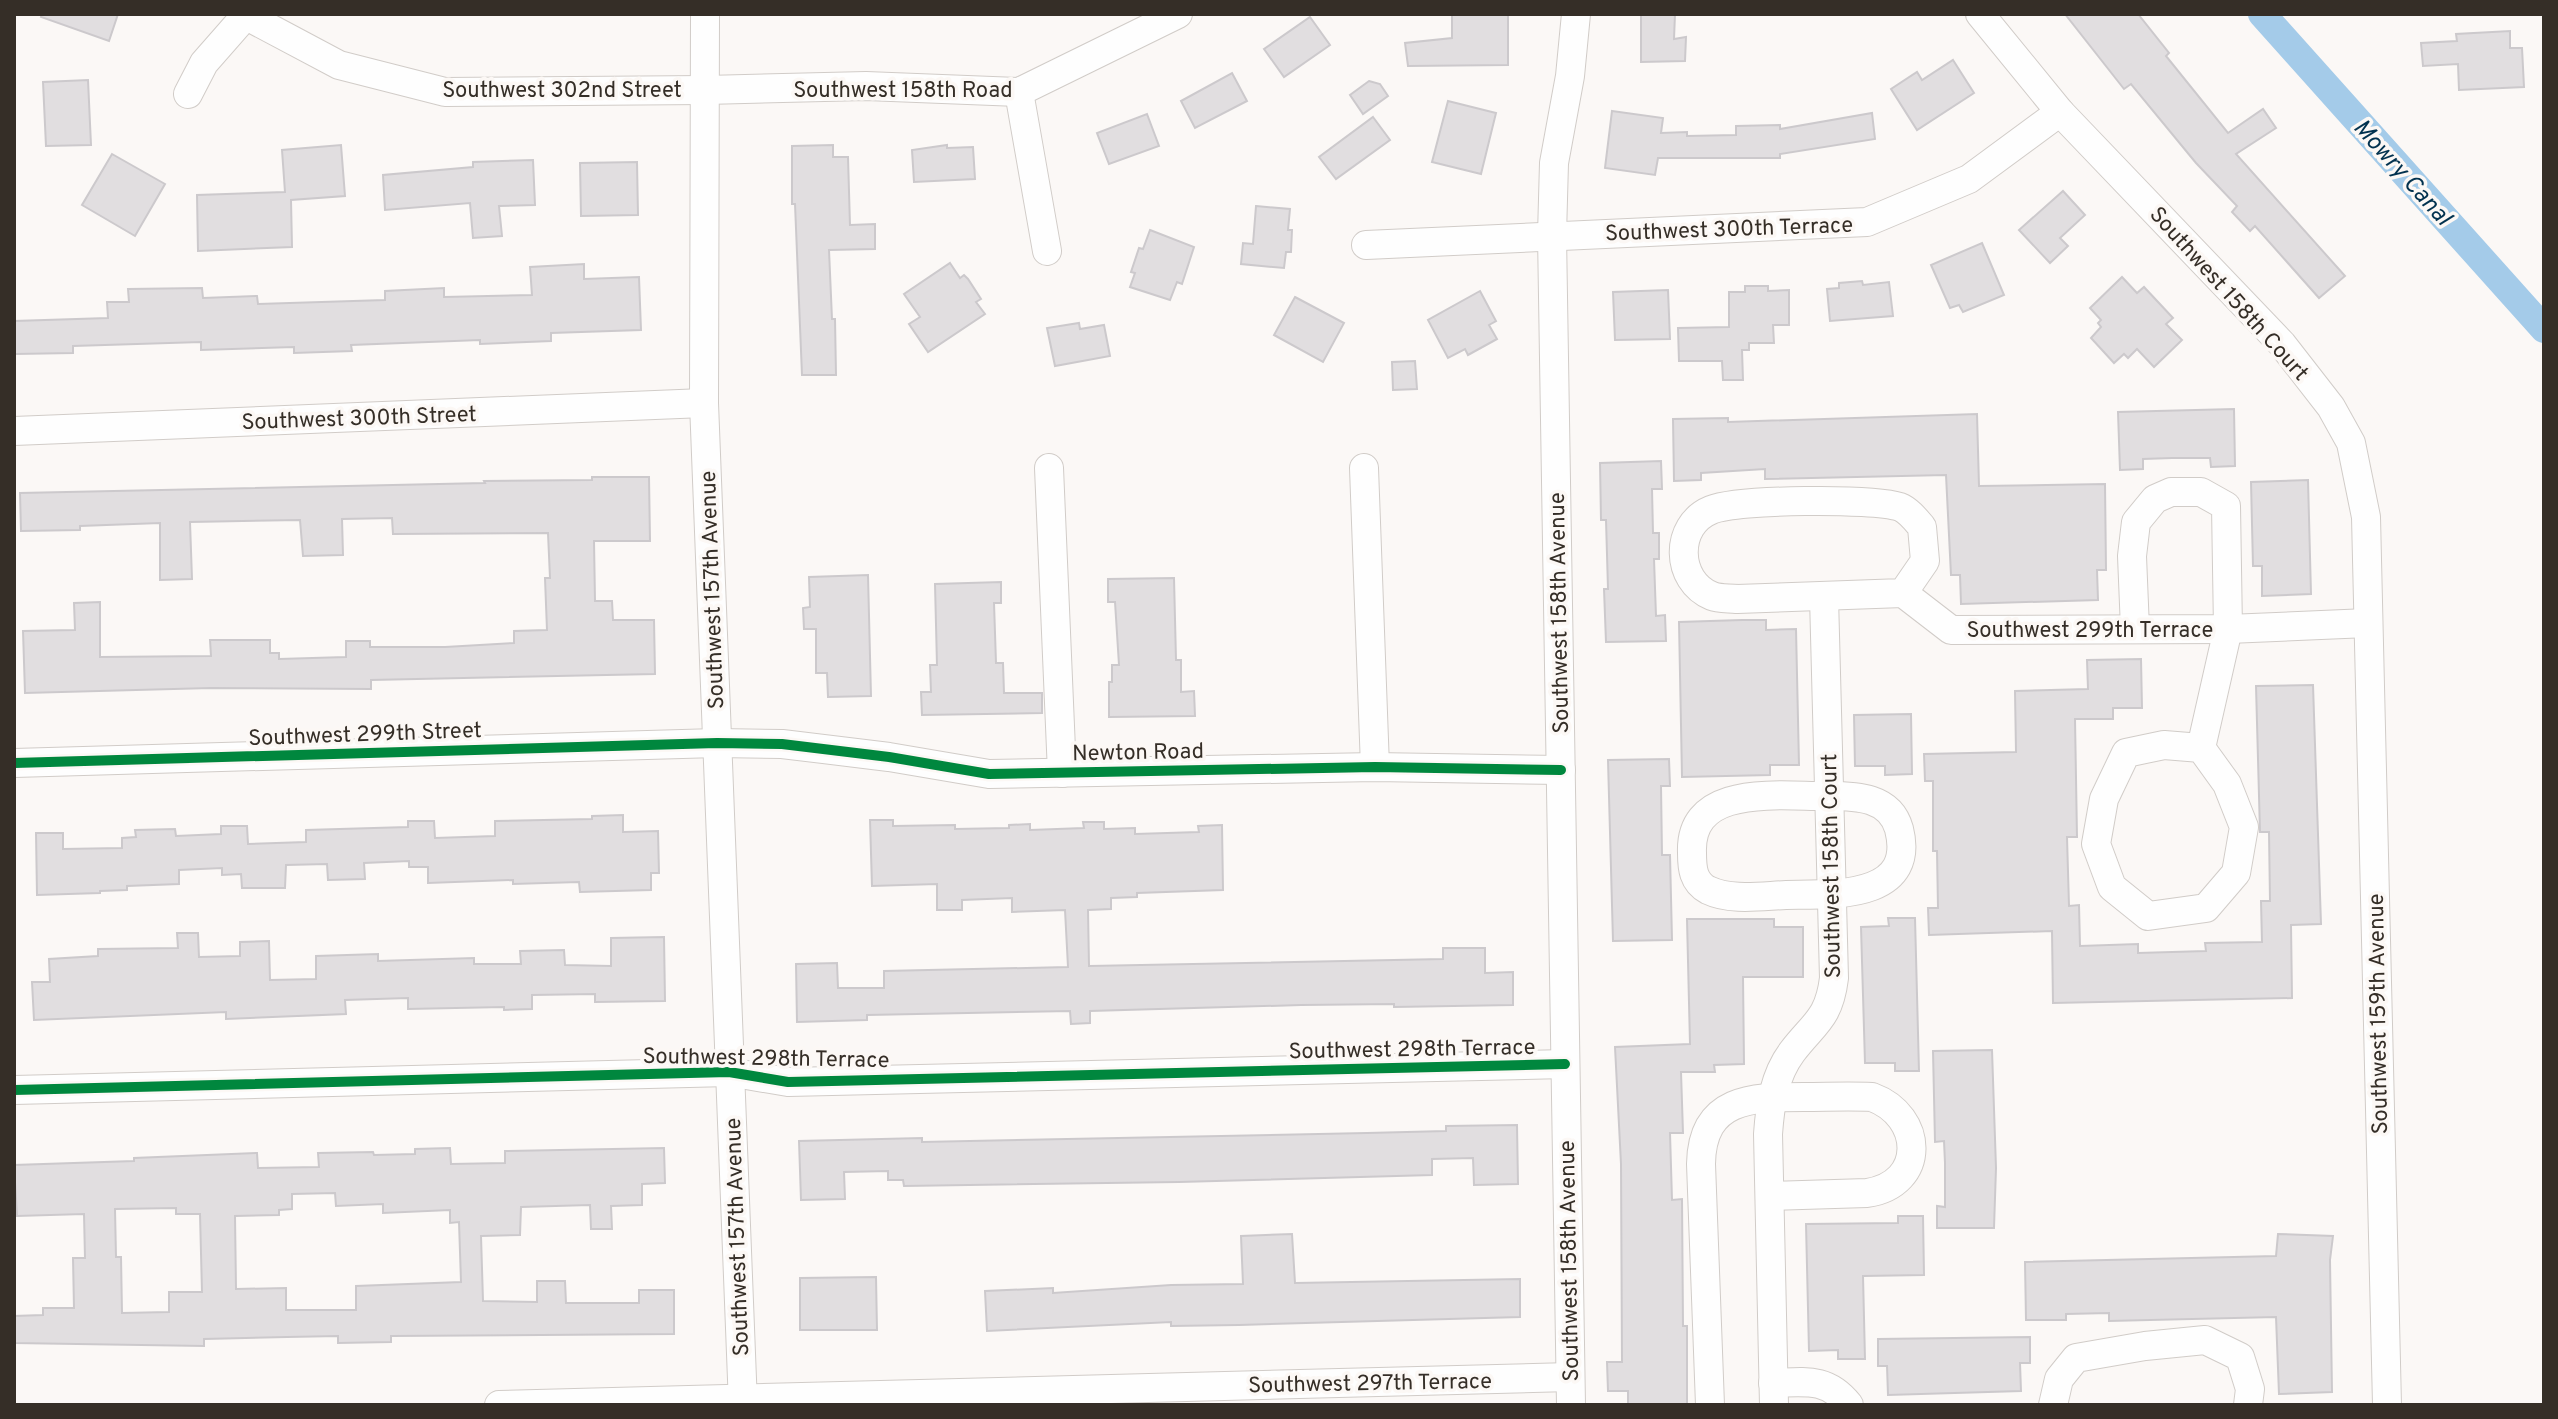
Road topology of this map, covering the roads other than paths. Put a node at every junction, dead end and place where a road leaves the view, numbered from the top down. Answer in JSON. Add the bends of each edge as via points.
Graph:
{"nodes":[{"id":1,"x":705,"y":14,"type":"edge"},
{"id":2,"x":1178,"y":14,"type":"edge"},
{"id":3,"x":1576,"y":14,"type":"edge"},
{"id":4,"x":1980,"y":14,"type":"edge"},
{"id":5,"x":245,"y":15,"type":"edge"},
{"id":6,"x":706,"y":90,"type":"junction"},
{"id":7,"x":1019,"y":92,"type":"junction"},
{"id":8,"x":188,"y":94,"type":"dead end"},
{"id":9,"x":2060,"y":112,"type":"junction"},
{"id":10,"x":1552,"y":235,"type":"junction"},
{"id":11,"x":1366,"y":245,"type":"dead end"},
{"id":12,"x":1047,"y":251,"type":"dead end"},
{"id":13,"x":704,"y":403,"type":"junction"},
{"id":14,"x":14,"y":431,"type":"edge"},
{"id":15,"x":1049,"y":468,"type":"dead end"},
{"id":16,"x":1364,"y":468,"type":"dead end"},
{"id":17,"x":1903,"y":593,"type":"junction"},
{"id":18,"x":1824,"y":597,"type":"junction"},
{"id":19,"x":2368,"y":623,"type":"junction"},
{"id":20,"x":2135,"y":629,"type":"junction"},
{"id":21,"x":2228,"y":629,"type":"junction"},
{"id":22,"x":717,"y":743,"type":"junction"},
{"id":23,"x":2201,"y":748,"type":"junction"},
{"id":24,"x":14,"y":763,"type":"edge"},
{"id":25,"x":1375,"y":767,"type":"junction"},
{"id":26,"x":1561,"y":770,"type":"junction"},
{"id":27,"x":1062,"y":773,"type":"junction"},
{"id":28,"x":1829,"y":796,"type":"junction"},
{"id":29,"x":1830,"y":894,"type":"junction"},
{"id":30,"x":1565,"y":1064,"type":"junction"},
{"id":31,"x":729,"y":1072,"type":"junction"},
{"id":32,"x":14,"y":1090,"type":"edge"},
{"id":33,"x":1773,"y":1097,"type":"junction"},
{"id":34,"x":1770,"y":1196,"type":"junction"},
{"id":35,"x":1570,"y":1377,"type":"junction"},
{"id":36,"x":1773,"y":1394,"type":"edge"},
{"id":37,"x":743,"y":1401,"type":"edge"},
{"id":38,"x":499,"y":1405,"type":"edge"},
{"id":39,"x":1571,"y":1405,"type":"edge"},
{"id":40,"x":1710,"y":1405,"type":"edge"},
{"id":41,"x":1849,"y":1405,"type":"edge"},
{"id":42,"x":2053,"y":1405,"type":"edge"},
{"id":43,"x":2248,"y":1405,"type":"edge"},
{"id":44,"x":2387,"y":1405,"type":"edge"}],
"edges":[{"from":1,"to":6,"type":"street","name":"Southwest 157th Avenue"},
{"from":2,"to":7,"type":"street","name":"Southwest 158th Road"},
{"from":3,"to":10,"type":"street","name":"Southwest 158th Avenue","via":[[1554,163]]},
{"from":4,"to":9,"type":"street","name":"Southwest 158th Court"},
{"from":5,"to":6,"type":"street","name":"Southwest 302nd Street","via":[[339,65],[445,92]]},
{"from":5,"to":8,"type":"street","via":[[204,63]]},
{"from":6,"to":7,"type":"street","name":"Southwest 158th Road","via":[[866,86]]},
{"from":6,"to":13,"type":"street","name":"Southwest 157th Avenue"},
{"from":7,"to":12,"type":"street"},
{"from":9,"to":10,"type":"street","name":"Southwest 300th Terrace","via":[[1969,179],[1867,222]]},
{"from":9,"to":19,"type":"street","name":"Southwest 158th Court","via":[[2282,344],[2331,407],[2351,443],[2366,517]]},
{"from":10,"to":11,"type":"street","name":"Southwest 300th Terrace"},
{"from":10,"to":26,"type":"street","name":"Southwest 158th Avenue"},
{"from":13,"to":14,"type":"street","name":"Southwest 300th Street"},
{"from":13,"to":22,"type":"street","name":"Southwest 157th Avenue"},
{"from":15,"to":27,"type":"street"},
{"from":16,"to":25,"type":"street"},
{"from":17,"to":18,"type":"street"},
{"from":17,"to":18,"type":"street","via":[[1925,561],[1922,527],[1904,508],[1877,502],[1735,503],[1710,510],[1686,536],[1686,571],[1713,597]]},
{"from":17,"to":20,"type":"street","name":"Southwest 299th Terrace","via":[[1951,630]]},
{"from":18,"to":28,"type":"street","name":"Southwest 158th Court"},
{"from":19,"to":21,"type":"street","name":"Southwest 299th Terrace"},
{"from":19,"to":44,"type":"street","name":"Southwest 159th Avenue"},
{"from":20,"to":21,"type":"street","name":"Southwest 299th Terrace"},
{"from":20,"to":21,"type":"street","via":[[2136,522],[2155,499],[2171,492],[2201,492],[2226,506]]},
{"from":21,"to":23,"type":"street"},
{"from":22,"to":24,"type":"street","name":"Southwest 299th Street"},
{"from":22,"to":27,"type":"street","name":"Newton Road","via":[[782,744],[989,774]]},
{"from":22,"to":31,"type":"street","name":"Southwest 157th Avenue"},
{"from":23,"to":23,"type":"street","via":[[2164,745],[2126,753],[2104,799],[2096,844],[2112,887],[2148,916],[2206,908],[2236,873],[2244,827],[2227,784]]},
{"from":25,"to":26,"type":"street","name":"Newton Road"},
{"from":25,"to":27,"type":"street","name":"Newton Road"},
{"from":26,"to":30,"type":"street","name":"Southwest 158th Avenue"},
{"from":28,"to":29,"type":"street","name":"Southwest 158th Court"},
{"from":28,"to":29,"type":"street","via":[[1880,802],[1896,817],[1903,844],[1897,868],[1878,885]]},
{"from":28,"to":29,"type":"street","via":[[1735,798],[1704,813],[1691,848],[1693,874],[1704,888],[1721,894]]},
{"from":29,"to":33,"type":"street","name":"Southwest 158th Court","via":[[1834,978],[1828,1005],[1783,1066]]},
{"from":30,"to":31,"type":"street","name":"Southwest 298th Terrace","via":[[788,1082]]},
{"from":30,"to":35,"type":"street","name":"Southwest 158th Avenue"},
{"from":31,"to":32,"type":"street","name":"Southwest 298th Terrace"},
{"from":31,"to":37,"type":"street","name":"Southwest 157th Avenue"},
{"from":33,"to":34,"type":"street","name":"Southwest 158th Court"},
{"from":33,"to":34,"type":"street","via":[[1872,1097],[1887,1103],[1905,1123],[1912,1149],[1904,1173],[1881,1191]]},
{"from":33,"to":40,"type":"street","via":[[1725,1109],[1704,1136]]},
{"from":34,"to":36,"type":"street","name":"Southwest 158th Court"},
{"from":35,"to":37,"type":"street","name":"Southwest 297th Terrace"},
{"from":35,"to":39,"type":"street","name":"Southwest 158th Avenue"},
{"from":36,"to":41,"type":"street","via":[[1823,1384]]},
{"from":37,"to":38,"type":"street","name":"Southwest 297th Terrace"},
{"from":42,"to":43,"type":"street","via":[[2059,1379],[2076,1358],[2205,1340],[2240,1357],[2250,1389]]}]}
